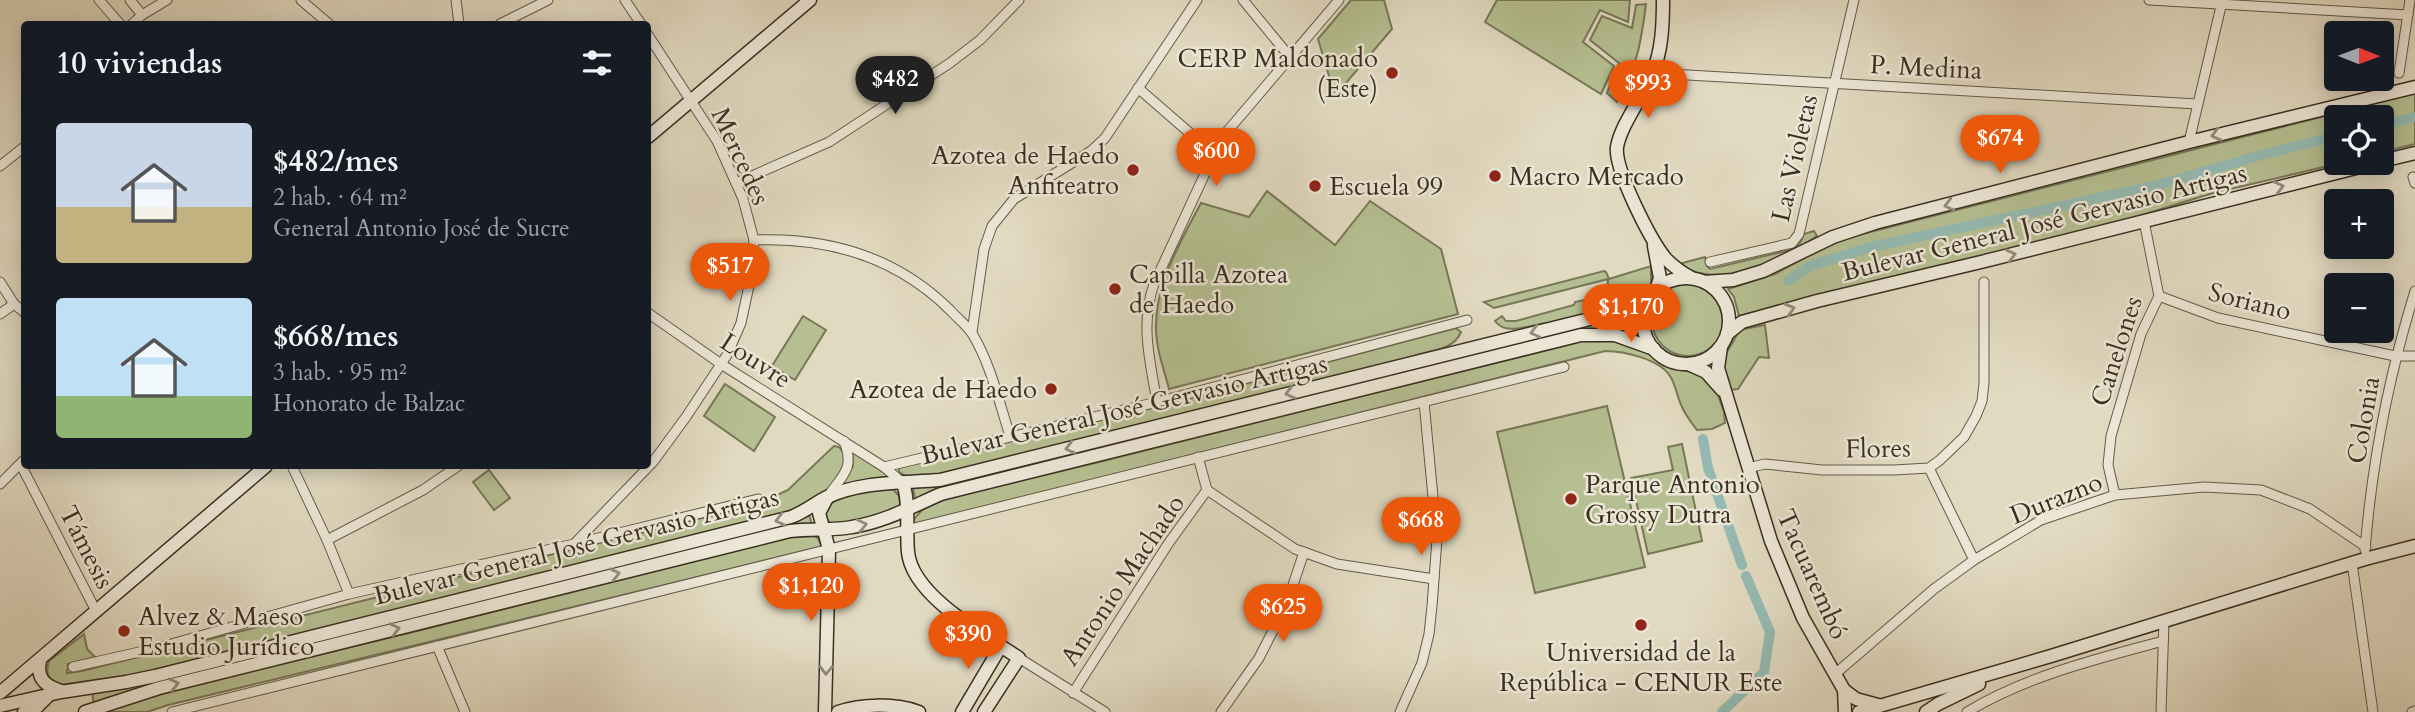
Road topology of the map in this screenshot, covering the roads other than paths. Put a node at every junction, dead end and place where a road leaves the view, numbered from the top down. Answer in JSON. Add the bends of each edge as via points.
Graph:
{"nodes":[{"id":1,"x":99,"y":0,"type":"edge"},
{"id":2,"x":130,"y":0,"type":"edge"},
{"id":3,"x":167,"y":0,"type":"edge"},
{"id":4,"x":301,"y":0,"type":"edge"},
{"id":5,"x":456,"y":0,"type":"edge"},
{"id":6,"x":548,"y":0,"type":"edge"},
{"id":7,"x":625,"y":0,"type":"edge"},
{"id":8,"x":810,"y":0,"type":"edge"},
{"id":9,"x":1020,"y":0,"type":"edge"},
{"id":10,"x":1197,"y":0,"type":"edge"},
{"id":11,"x":1243,"y":0,"type":"edge"},
{"id":12,"x":1339,"y":0,"type":"edge"},
{"id":13,"x":1663,"y":0,"type":"edge"},
{"id":14,"x":1854,"y":0,"type":"edge"},
{"id":15,"x":2149,"y":0,"type":"edge"},
{"id":16,"x":2410,"y":0,"type":"edge"},
{"id":17,"x":2222,"y":3,"type":"edge"},
{"id":18,"x":142,"y":15,"type":"junction"},
{"id":19,"x":2408,"y":15,"type":"junction"},
{"id":20,"x":117,"y":21,"type":"edge"},
{"id":21,"x":135,"y":21,"type":"edge"},
{"id":22,"x":326,"y":21,"type":"edge"},
{"id":23,"x":459,"y":21,"type":"edge"},
{"id":24,"x":506,"y":21,"type":"edge"},
{"id":25,"x":639,"y":21,"type":"edge"},
{"id":26,"x":651,"y":40,"type":"edge"},
{"id":27,"x":1290,"y":57,"type":"junction"},
{"id":28,"x":1653,"y":73,"type":"junction"},
{"id":29,"x":2399,"y":73,"type":"dead end"},
{"id":30,"x":1834,"y":83,"type":"junction"},
{"id":31,"x":2415,"y":87,"type":"edge"},
{"id":32,"x":1138,"y":89,"type":"junction"},
{"id":33,"x":690,"y":100,"type":"junction"},
{"id":34,"x":2197,"y":104,"type":"junction"},
{"id":35,"x":651,"y":134,"type":"edge"},
{"id":36,"x":2189,"y":142,"type":"junction"},
{"id":37,"x":21,"y":149,"type":"edge"},
{"id":38,"x":2415,"y":153,"type":"edge"},
{"id":39,"x":1214,"y":154,"type":"junction"},
{"id":40,"x":2394,"y":158,"type":"edge"},
{"id":41,"x":0,"y":166,"type":"edge"},
{"id":42,"x":2327,"y":175,"type":"edge"},
{"id":43,"x":736,"y":183,"type":"junction"},
{"id":44,"x":2144,"y":221,"type":"junction"},
{"id":45,"x":754,"y":240,"type":"junction"},
{"id":46,"x":1654,"y":242,"type":"junction"},
{"id":47,"x":1710,"y":262,"type":"dead end"},
{"id":48,"x":1698,"y":280,"type":"junction"},
{"id":49,"x":0,"y":282,"type":"edge"},
{"id":50,"x":1984,"y":282,"type":"dead end"},
{"id":51,"x":1656,"y":290,"type":"junction"},
{"id":52,"x":2415,"y":291,"type":"edge"},
{"id":53,"x":2159,"y":296,"type":"junction"},
{"id":54,"x":1648,"y":302,"type":"junction"},
{"id":55,"x":14,"y":304,"type":"junction"},
{"id":56,"x":21,"y":310,"type":"edge"},
{"id":57,"x":0,"y":314,"type":"edge"},
{"id":58,"x":651,"y":315,"type":"edge"},
{"id":59,"x":1467,"y":320,"type":"dead end"},
{"id":60,"x":972,"y":332,"type":"junction"},
{"id":61,"x":1727,"y":334,"type":"junction"},
{"id":62,"x":1721,"y":346,"type":"junction"},
{"id":63,"x":1654,"y":349,"type":"junction"},
{"id":64,"x":2395,"y":356,"type":"junction"},
{"id":65,"x":2415,"y":356,"type":"edge"},
{"id":66,"x":721,"y":363,"type":"junction"},
{"id":67,"x":1688,"y":364,"type":"junction"},
{"id":68,"x":1564,"y":367,"type":"dead end"},
{"id":69,"x":1724,"y":393,"type":"junction"},
{"id":70,"x":1157,"y":402,"type":"junction"},
{"id":71,"x":1424,"y":402,"type":"junction"},
{"id":72,"x":1010,"y":436,"type":"junction"},
{"id":73,"x":844,"y":441,"type":"junction"},
{"id":74,"x":1198,"y":457,"type":"junction"},
{"id":75,"x":651,"y":464,"type":"edge"},
{"id":76,"x":21,"y":465,"type":"edge"},
{"id":77,"x":884,"y":467,"type":"junction"},
{"id":78,"x":1748,"y":468,"type":"junction"},
{"id":79,"x":1929,"y":468,"type":"junction"},
{"id":80,"x":26,"y":469,"type":"edge"},
{"id":81,"x":263,"y":469,"type":"edge"},
{"id":82,"x":293,"y":469,"type":"edge"},
{"id":83,"x":454,"y":469,"type":"edge"},
{"id":84,"x":646,"y":469,"type":"edge"},
{"id":85,"x":902,"y":482,"type":"junction"},
{"id":86,"x":0,"y":484,"type":"edge"},
{"id":87,"x":1207,"y":490,"type":"junction"},
{"id":88,"x":2115,"y":495,"type":"junction"},
{"id":89,"x":827,"y":498,"type":"junction"},
{"id":90,"x":772,"y":502,"type":"dead end"},
{"id":91,"x":905,"y":511,"type":"junction"},
{"id":92,"x":602,"y":515,"type":"junction"},
{"id":93,"x":822,"y":529,"type":"junction"},
{"id":94,"x":906,"y":529,"type":"junction"},
{"id":95,"x":615,"y":534,"type":"junction"},
{"id":96,"x":327,"y":540,"type":"junction"},
{"id":97,"x":574,"y":544,"type":"junction"},
{"id":98,"x":2415,"y":547,"type":"edge"},
{"id":99,"x":828,"y":549,"type":"junction"},
{"id":100,"x":1304,"y":552,"type":"junction"},
{"id":101,"x":2365,"y":553,"type":"junction"},
{"id":102,"x":1974,"y":560,"type":"junction"},
{"id":103,"x":2352,"y":563,"type":"junction"},
{"id":104,"x":1434,"y":579,"type":"junction"},
{"id":105,"x":349,"y":594,"type":"junction"},
{"id":106,"x":96,"y":611,"type":"junction"},
{"id":107,"x":2164,"y":621,"type":"junction"},
{"id":108,"x":2163,"y":641,"type":"junction"},
{"id":109,"x":437,"y":646,"type":"junction"},
{"id":110,"x":1001,"y":646,"type":"junction"},
{"id":111,"x":2051,"y":656,"type":"junction"},
{"id":112,"x":1019,"y":658,"type":"junction"},
{"id":113,"x":40,"y":661,"type":"junction"},
{"id":114,"x":73,"y":667,"type":"dead end"},
{"id":115,"x":1835,"y":674,"type":"junction"},
{"id":116,"x":82,"y":689,"type":"junction"},
{"id":117,"x":1844,"y":690,"type":"junction"},
{"id":118,"x":0,"y":693,"type":"edge"},
{"id":119,"x":56,"y":693,"type":"junction"},
{"id":120,"x":1073,"y":693,"type":"junction"},
{"id":121,"x":0,"y":706,"type":"edge"},
{"id":122,"x":1883,"y":709,"type":"edge"},
{"id":123,"x":24,"y":712,"type":"edge"},
{"id":124,"x":86,"y":712,"type":"edge"},
{"id":125,"x":172,"y":712,"type":"edge"},
{"id":126,"x":465,"y":712,"type":"edge"},
{"id":127,"x":825,"y":712,"type":"edge"},
{"id":128,"x":838,"y":712,"type":"edge"},
{"id":129,"x":919,"y":712,"type":"edge"},
{"id":130,"x":962,"y":712,"type":"edge"},
{"id":131,"x":984,"y":712,"type":"edge"},
{"id":132,"x":1105,"y":712,"type":"edge"},
{"id":133,"x":1220,"y":712,"type":"edge"},
{"id":134,"x":1400,"y":712,"type":"edge"},
{"id":135,"x":1845,"y":712,"type":"edge"},
{"id":136,"x":1858,"y":712,"type":"edge"},
{"id":137,"x":1926,"y":712,"type":"edge"},
{"id":138,"x":1967,"y":712,"type":"edge"},
{"id":139,"x":2161,"y":712,"type":"edge"},
{"id":140,"x":2373,"y":712,"type":"edge"}],
"edges":[{"from":1,"to":20,"type":"street"},
{"from":2,"to":18,"type":"street"},
{"from":3,"to":18,"type":"street"},
{"from":4,"to":22,"type":"street"},
{"from":5,"to":23,"type":"street"},
{"from":6,"to":24,"type":"street"},
{"from":7,"to":25,"type":"street"},
{"from":8,"to":33,"type":"main road"},
{"from":9,"to":43,"type":"street","via":[[950,63],[830,142]]},
{"from":10,"to":32,"type":"street"},
{"from":11,"to":27,"type":"street"},
{"from":12,"to":27,"type":"street"},
{"from":13,"to":28,"type":"main road"},
{"from":14,"to":30,"type":"street","name":"Las Violetas"},
{"from":15,"to":17,"type":"street"},
{"from":16,"to":19,"type":"street"},
{"from":17,"to":19,"type":"street"},
{"from":17,"to":34,"type":"street"},
{"from":18,"to":21,"type":"street"},
{"from":19,"to":29,"type":"street"},
{"from":26,"to":33,"type":"street","name":"Mercedes"},
{"from":27,"to":39,"type":"street","via":[[1225,134]]},
{"from":28,"to":30,"type":"street","name":"P. Medina"},
{"from":28,"to":46,"type":"main road","via":[[1617,151]]},
{"from":30,"to":34,"type":"street","name":"P. Medina"},
{"from":30,"to":47,"type":"street","name":"Las Violetas","via":[[1796,240]]},
{"from":31,"to":36,"type":"main road","name":"Bulevar General José Gervasio Artigas","one_way":true},
{"from":32,"to":39,"type":"street"},
{"from":32,"to":60,"type":"street","via":[[1105,138],[1014,199],[992,226],[984,249]]},
{"from":33,"to":35,"type":"main road"},
{"from":33,"to":43,"type":"street","name":"Mercedes","via":[[717,141]]},
{"from":34,"to":36,"type":"street"},
{"from":36,"to":48,"type":"main road","name":"Bulevar General José Gervasio Artigas","one_way":true,"via":[[1875,223],[1733,281]]},
{"from":37,"to":41,"type":"street"},
{"from":38,"to":40,"type":"main road"},
{"from":39,"to":70,"type":"street","via":[[1148,302],[1146,338]]},
{"from":44,"to":42,"type":"main road","name":"Bulevar General José Gervasio Artigas","one_way":true},
{"from":43,"to":45,"type":"street","name":"Mercedes"},
{"from":44,"to":53,"type":"street","name":"Canelones"},
{"from":61,"to":44,"type":"main road","name":"Bulevar General José Gervasio Artigas","one_way":true,"via":[[1742,323],[1817,301]]},
{"from":45,"to":60,"type":"street","via":[[814,242],[866,256],[900,272],[937,298]]},
{"from":45,"to":66,"type":"street","name":"Mercedes","via":[[741,323]]},
{"from":46,"to":48,"type":"main road","via":[[1677,270]]},
{"from":46,"to":51,"type":"main road","via":[[1660,278]]},
{"from":48,"to":51,"type":"main road","via":[[1679,279]]},
{"from":48,"to":61,"type":"main road","via":[[1722,298]]},
{"from":49,"to":55,"type":"street"},
{"from":50,"to":79,"type":"street","name":"Flores","via":[[1982,401],[1964,436]]},
{"from":51,"to":54,"type":"main road"},
{"from":52,"to":64,"type":"street","name":"Colonia"},
{"from":53,"to":64,"type":"street","name":"Soriano","via":[[2218,318]]},
{"from":53,"to":88,"type":"street","name":"Canelones","via":[[2141,334],[2111,436],[2108,465]]},
{"from":54,"to":63,"type":"main road","via":[[1644,326]]},
{"from":54,"to":85,"type":"main road","name":"Bulevar General José Gervasio Artigas","one_way":true,"via":[[940,480]]},
{"from":55,"to":56,"type":"street"},
{"from":55,"to":57,"type":"street"},
{"from":58,"to":66,"type":"street","name":"Louvre"},
{"from":59,"to":70,"type":"street","name":"Bulevar General José Gervasio Artigas"},
{"from":60,"to":72,"type":"street"},
{"from":61,"to":62,"type":"main road"},
{"from":62,"to":67,"type":"main road","via":[[1712,356]]},
{"from":62,"to":69,"type":"main road","name":"Tacuarembó","via":[[1718,368]]},
{"from":63,"to":67,"type":"main road","via":[[1675,363]]},
{"from":63,"to":91,"type":"main road","name":"Bulevar General José Gervasio Artigas","via":[[1615,335],[1581,335],[941,494]]},
{"from":64,"to":65,"type":"street","name":"Soriano"},
{"from":64,"to":101,"type":"street","name":"Colonia"},
{"from":66,"to":73,"type":"street","name":"Louvre"},
{"from":66,"to":75,"type":"street","name":"Mercedes"},
{"from":67,"to":69,"type":"main road","name":"Tacuarembó","via":[[1706,372]]},
{"from":68,"to":71,"type":"street"},
{"from":69,"to":78,"type":"main road","name":"Tacuarembó"},
{"from":70,"to":72,"type":"street","name":"Bulevar General José Gervasio Artigas"},
{"from":71,"to":74,"type":"street"},
{"from":71,"to":104,"type":"street","via":[[1437,539]]},
{"from":72,"to":77,"type":"street","name":"Bulevar General José Gervasio Artigas"},
{"from":73,"to":77,"type":"street","name":"Louvre"},
{"from":73,"to":89,"type":"street","via":[[848,469]]},
{"from":74,"to":87,"type":"street"},
{"from":74,"to":94,"type":"street"},
{"from":76,"to":86,"type":"street"},
{"from":77,"to":85,"type":"street","name":"Louvre"},
{"from":78,"to":79,"type":"street","name":"Flores","via":[[1765,464],[1859,471]]},
{"from":78,"to":115,"type":"main road","name":"Tacuarembó","via":[[1783,575]]},
{"from":79,"to":102,"type":"street"},
{"from":80,"to":106,"type":"street","name":"Támesis"},
{"from":81,"to":106,"type":"main road"},
{"from":82,"to":96,"type":"street"},
{"from":83,"to":96,"type":"street"},
{"from":84,"to":92,"type":"street","name":"Mercedes"},
{"from":85,"to":89,"type":"main road","name":"Bulevar General José Gervasio Artigas"},
{"from":85,"to":91,"type":"main road","via":[[907,493]]},
{"from":87,"to":100,"type":"street"},
{"from":87,"to":120,"type":"street","name":"Antonio Machado"},
{"from":88,"to":101,"type":"street","name":"Durazno","via":[[2204,486],[2261,490],[2310,509]]},
{"from":88,"to":102,"type":"street","name":"Durazno","via":[[2041,520]]},
{"from":89,"to":93,"type":"main road","via":[[819,513]]},
{"from":89,"to":116,"type":"main road","name":"Bulevar General José Gervasio Artigas","one_way":true,"via":[[791,517],[136,680]]},
{"from":90,"to":95,"type":"street","name":"Bulevar General José Gervasio Artigas","via":[[758,499]]},
{"from":93,"to":91,"type":"main road","name":"Bulevar General José Gervasio Artigas","one_way":true,"via":[[853,527]]},
{"from":91,"to":94,"type":"main road"},
{"from":92,"to":95,"type":"street","via":[[607,530]]},
{"from":92,"to":97,"type":"street","name":"Mercedes"},
{"from":93,"to":99,"type":"main road"},
{"from":124,"to":93,"type":"main road","name":"Bulevar General José Gervasio Artigas","one_way":true,"via":[[159,688],[790,531]]},
{"from":94,"to":99,"type":"street"},
{"from":94,"to":110,"type":"main road","via":[[908,559],[928,592]]},
{"from":95,"to":97,"type":"street","name":"Bulevar General José Gervasio Artigas"},
{"from":96,"to":105,"type":"street"},
{"from":97,"to":105,"type":"street","name":"Bulevar General José Gervasio Artigas"},
{"from":98,"to":101,"type":"main road"},
{"from":99,"to":109,"type":"street"},
{"from":99,"to":127,"type":"main road","one_way":true},
{"from":100,"to":104,"type":"street","via":[[1336,564]]},
{"from":100,"to":133,"type":"street","via":[[1287,603],[1259,658]]},
{"from":101,"to":103,"type":"main road"},
{"from":102,"to":115,"type":"street","name":"Durazno"},
{"from":103,"to":107,"type":"main road"},
{"from":103,"to":140,"type":"street"},
{"from":104,"to":134,"type":"street","via":[[1422,663]]},
{"from":105,"to":114,"type":"street","name":"Bulevar General José Gervasio Artigas"},
{"from":106,"to":113,"type":"main road"},
{"from":107,"to":108,"type":"street"},
{"from":107,"to":111,"type":"main road"},
{"from":108,"to":138,"type":"street","via":[[2074,664]]},
{"from":108,"to":139,"type":"street"},
{"from":109,"to":125,"type":"street"},
{"from":109,"to":126,"type":"street"},
{"from":110,"to":112,"type":"main road"},
{"from":110,"to":130,"type":"main road"},
{"from":111,"to":122,"type":"main road"},
{"from":111,"to":137,"type":"main road","via":[[1990,679]]},
{"from":112,"to":120,"type":"street"},
{"from":112,"to":131,"type":"main road"},
{"from":113,"to":118,"type":"main road"},
{"from":113,"to":119,"type":"main road","via":[[44,684]]},
{"from":115,"to":117,"type":"main road","name":"Tacuarembó"},
{"from":116,"to":119,"type":"main road","name":"Bulevar General José Gervasio Artigas"},
{"from":116,"to":124,"type":"main road","via":[[88,698]]},
{"from":117,"to":122,"type":"main road"},
{"from":117,"to":135,"type":"main road","name":"Tacuarembó"},
{"from":119,"to":121,"type":"main road","name":"Bulevar General José Gervasio Artigas"},
{"from":119,"to":123,"type":"main road","via":[[36,709]]},
{"from":120,"to":132,"type":"street"},
{"from":122,"to":136,"type":"main road"},
{"from":128,"to":129,"type":"main road","via":[[877,707]]}]}
